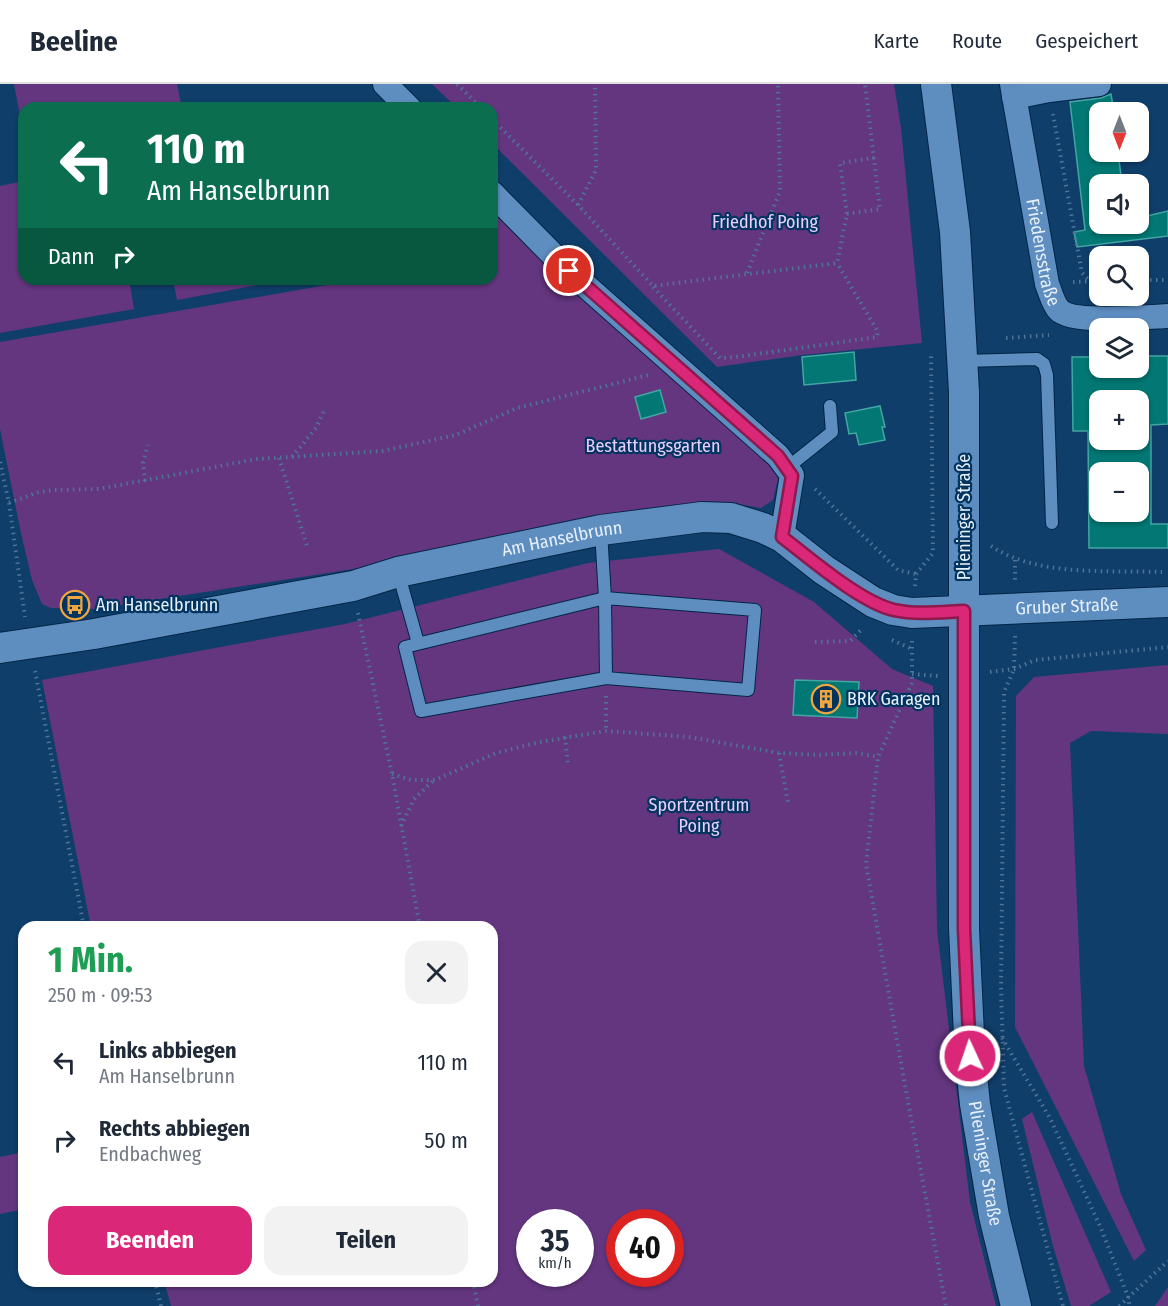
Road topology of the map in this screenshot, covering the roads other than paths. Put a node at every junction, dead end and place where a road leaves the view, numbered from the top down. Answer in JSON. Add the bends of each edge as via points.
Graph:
{"nodes":[{"id":1,"x":386,"y":84,"type":"edge"},
{"id":2,"x":936,"y":84,"type":"edge"},
{"id":3,"x":1099,"y":84,"type":"edge"},
{"id":4,"x":1013,"y":91,"type":"edge"},
{"id":5,"x":403,"y":102,"type":"edge"},
{"id":6,"x":498,"y":199,"type":"edge"},
{"id":7,"x":1168,"y":316,"type":"edge"},
{"id":8,"x":962,"y":361,"type":"junction"},
{"id":9,"x":830,"y":406,"type":"dead end"},
{"id":10,"x":789,"y":472,"type":"junction"},
{"id":11,"x":1052,"y":523,"type":"dead end"},
{"id":12,"x":601,"y":530,"type":"junction"},
{"id":13,"x":782,"y":537,"type":"junction"},
{"id":14,"x":398,"y":572,"type":"junction"},
{"id":15,"x":605,"y":598,"type":"junction"},
{"id":16,"x":1168,"y":602,"type":"edge"},
{"id":17,"x":964,"y":611,"type":"junction"},
{"id":18,"x":418,"y":643,"type":"junction"},
{"id":19,"x":0,"y":648,"type":"edge"},
{"id":20,"x":606,"y":678,"type":"junction"},
{"id":21,"x":1016,"y":1306,"type":"edge"}],
"edges":[{"from":1,"to":5,"type":"street"},
{"from":2,"to":8,"type":"street","name":"Plieninger Straße","via":[[955,232]]},
{"from":3,"to":4,"type":"street"},
{"from":4,"to":7,"type":"street","name":"Friedensstraße","via":[[1047,284],[1059,309],[1090,318]]},
{"from":6,"to":10,"type":"street","via":[[569,271],[778,456]]},
{"from":8,"to":11,"type":"lane","via":[[1037,359],[1044,364]]},
{"from":8,"to":17,"type":"street","name":"Plieninger Straße"},
{"from":9,"to":10,"type":"lane","via":[[832,432]]},
{"from":10,"to":13,"type":"street"},
{"from":12,"to":13,"type":"street","name":"Am Hanselbrunn","via":[[702,517],[731,518]]},
{"from":12,"to":14,"type":"street","name":"Am Hanselbrunn"},
{"from":12,"to":15,"type":"lane"},
{"from":13,"to":17,"type":"street","name":"Am Hanselbrunn","via":[[824,570],[892,610]]},
{"from":14,"to":18,"type":"lane"},
{"from":14,"to":19,"type":"street","name":"Am Hanselbrunn","via":[[341,588]]},
{"from":15,"to":18,"type":"lane"},
{"from":15,"to":20,"type":"lane"},
{"from":15,"to":20,"type":"lane","via":[[755,610],[748,690]]},
{"from":16,"to":17,"type":"street","name":"Gruber Straße"},
{"from":17,"to":21,"type":"street","name":"Plieninger Straße","via":[[964,929],[970,1056],[994,1216]]},
{"from":18,"to":20,"type":"lane","via":[[405,647],[421,711]]}]}
